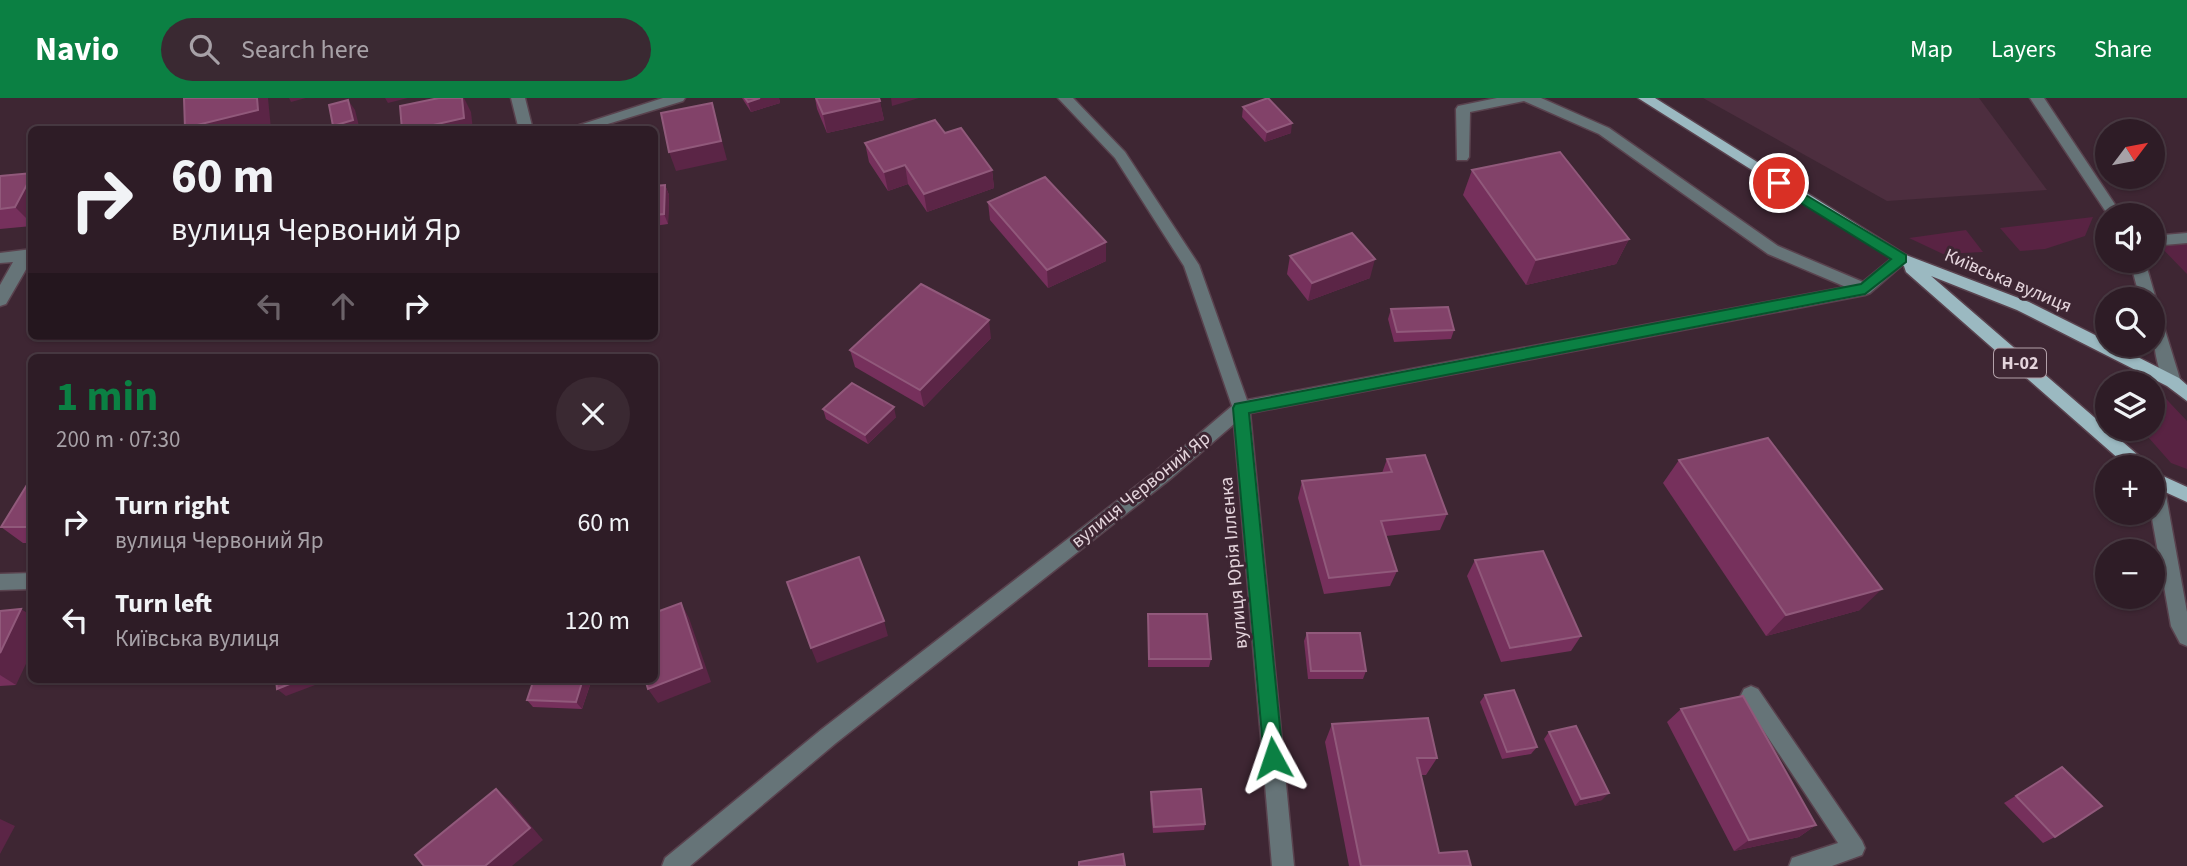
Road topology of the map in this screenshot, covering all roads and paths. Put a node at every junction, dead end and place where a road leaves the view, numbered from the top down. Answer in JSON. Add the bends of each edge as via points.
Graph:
{"nodes":[{"id":1,"x":517,"y":98,"type":"edge"},
{"id":2,"x":678,"y":98,"type":"edge"},
{"id":3,"x":1065,"y":98,"type":"edge"},
{"id":4,"x":1519,"y":98,"type":"edge"},
{"id":5,"x":1529,"y":98,"type":"edge"},
{"id":6,"x":1645,"y":98,"type":"edge"},
{"id":7,"x":2037,"y":98,"type":"edge"},
{"id":8,"x":525,"y":126,"type":"edge"},
{"id":9,"x":584,"y":126,"type":"edge"},
{"id":10,"x":1462,"y":157,"type":"dead end"},
{"id":11,"x":2107,"y":203,"type":"edge"},
{"id":12,"x":2187,"y":238,"type":"edge"},
{"id":13,"x":2165,"y":240,"type":"edge"},
{"id":14,"x":28,"y":255,"type":"edge"},
{"id":15,"x":0,"y":258,"type":"edge"},
{"id":16,"x":1901,"y":259,"type":"junction"},
{"id":17,"x":1865,"y":289,"type":"junction"},
{"id":18,"x":0,"y":300,"type":"edge"},
{"id":19,"x":2165,"y":357,"type":"edge"},
{"id":20,"x":2173,"y":383,"type":"junction"},
{"id":21,"x":2187,"y":395,"type":"edge"},
{"id":22,"x":1241,"y":408,"type":"junction"},
{"id":23,"x":2126,"y":455,"type":"edge"},
{"id":24,"x":2165,"y":483,"type":"edge"},
{"id":25,"x":2187,"y":495,"type":"edge"},
{"id":26,"x":2159,"y":525,"type":"edge"},
{"id":27,"x":28,"y":581,"type":"edge"},
{"id":28,"x":0,"y":582,"type":"edge"},
{"id":29,"x":2187,"y":637,"type":"edge"},
{"id":30,"x":1751,"y":695,"type":"dead end"},
{"id":31,"x":673,"y":866,"type":"edge"},
{"id":32,"x":1283,"y":866,"type":"edge"},
{"id":33,"x":1800,"y":866,"type":"edge"}],
"edges":[{"from":1,"to":8,"type":"street"},
{"from":2,"to":9,"type":"street"},
{"from":3,"to":22,"type":"street","name":"вулиця Юрія Іллєнка","via":[[1120,155],[1191,265]]},
{"from":4,"to":10,"type":"street","via":[[1463,110]]},
{"from":5,"to":17,"type":"street","via":[[1604,131],[1773,250]]},
{"from":6,"to":16,"type":"main road","name":"Київська вулиця","number":"Н-02"},
{"from":7,"to":11,"type":"street"},
{"from":12,"to":13,"type":"street"},
{"from":14,"to":15,"type":"street"},
{"from":14,"to":18,"type":"street"},
{"from":16,"to":17,"type":"street","name":"вулиця Червоний Яр"},
{"from":16,"to":20,"type":"main road","name":"Київська вулиця","number":"Н-02","via":[[2023,306]]},
{"from":16,"to":23,"type":"main road","name":"Київська вулиця","number":"Н-02"},
{"from":17,"to":22,"type":"street","name":"вулиця Червоний Яр"},
{"from":19,"to":20,"type":"street"},
{"from":20,"to":21,"type":"main road","number":"Н-02"},
{"from":22,"to":31,"type":"street","name":"вулиця Червоний Яр"},
{"from":22,"to":32,"type":"street","name":"вулиця Юрія Іллєнка"},
{"from":24,"to":25,"type":"main road","name":"Київська вулиця","number":"Н-02"},
{"from":26,"to":29,"type":"street","via":[[2180,626]]},
{"from":27,"to":28,"type":"street"},
{"from":30,"to":33,"type":"street","via":[[1854,848]]}]}
